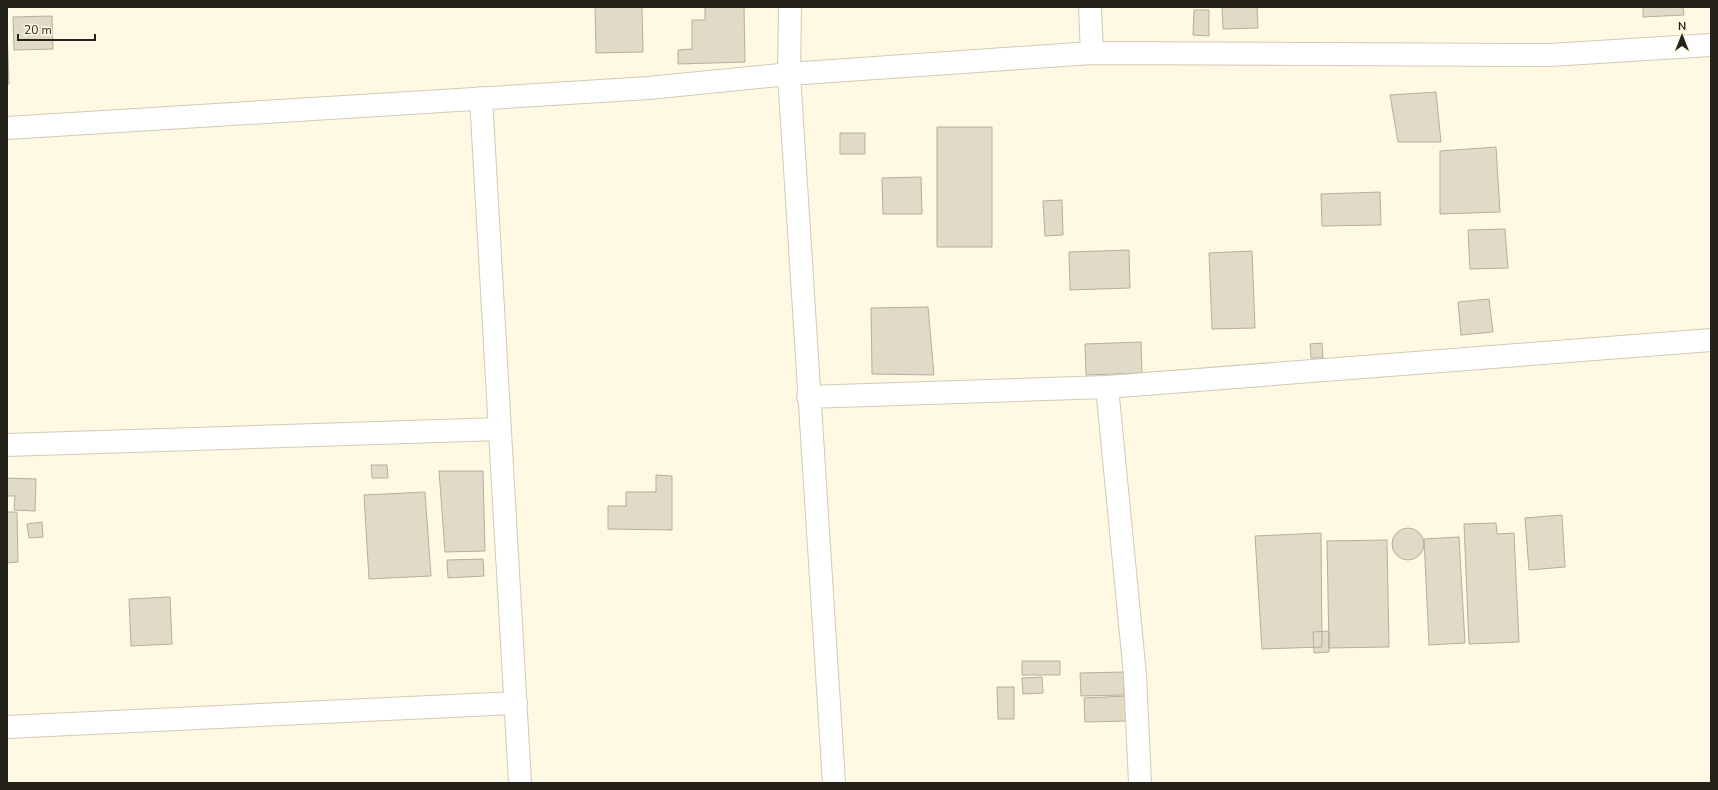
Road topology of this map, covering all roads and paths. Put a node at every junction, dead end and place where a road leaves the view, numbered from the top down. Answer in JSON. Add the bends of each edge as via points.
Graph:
{"nodes":[{"id":1,"x":790,"y":7,"type":"edge"},
{"id":2,"x":1090,"y":7,"type":"edge"},
{"id":3,"x":1711,"y":45,"type":"edge"},
{"id":4,"x":1092,"y":53,"type":"junction"},
{"id":5,"x":788,"y":74,"type":"junction"},
{"id":6,"x":481,"y":98,"type":"junction"},
{"id":7,"x":7,"y":128,"type":"edge"},
{"id":8,"x":1711,"y":340,"type":"edge"},
{"id":9,"x":1107,"y":387,"type":"junction"},
{"id":10,"x":808,"y":397,"type":"junction"},
{"id":11,"x":500,"y":429,"type":"junction"},
{"id":12,"x":7,"y":445,"type":"edge"},
{"id":13,"x":516,"y":703,"type":"junction"},
{"id":14,"x":7,"y":727,"type":"edge"},
{"id":15,"x":520,"y":783,"type":"edge"},
{"id":16,"x":834,"y":783,"type":"edge"},
{"id":17,"x":1140,"y":783,"type":"edge"}],
"edges":[{"from":1,"to":5,"type":"street"},
{"from":2,"to":4,"type":"street"},
{"from":3,"to":4,"type":"street","via":[[1550,55]]},
{"from":4,"to":5,"type":"street"},
{"from":5,"to":6,"type":"street","via":[[649,88]]},
{"from":5,"to":10,"type":"street"},
{"from":6,"to":7,"type":"street"},
{"from":6,"to":11,"type":"street"},
{"from":8,"to":9,"type":"street"},
{"from":9,"to":10,"type":"street"},
{"from":9,"to":17,"type":"street","via":[[1135,675]]},
{"from":10,"to":16,"type":"street"},
{"from":11,"to":12,"type":"street"},
{"from":11,"to":13,"type":"street"},
{"from":13,"to":14,"type":"street"},
{"from":13,"to":15,"type":"street"}]}
